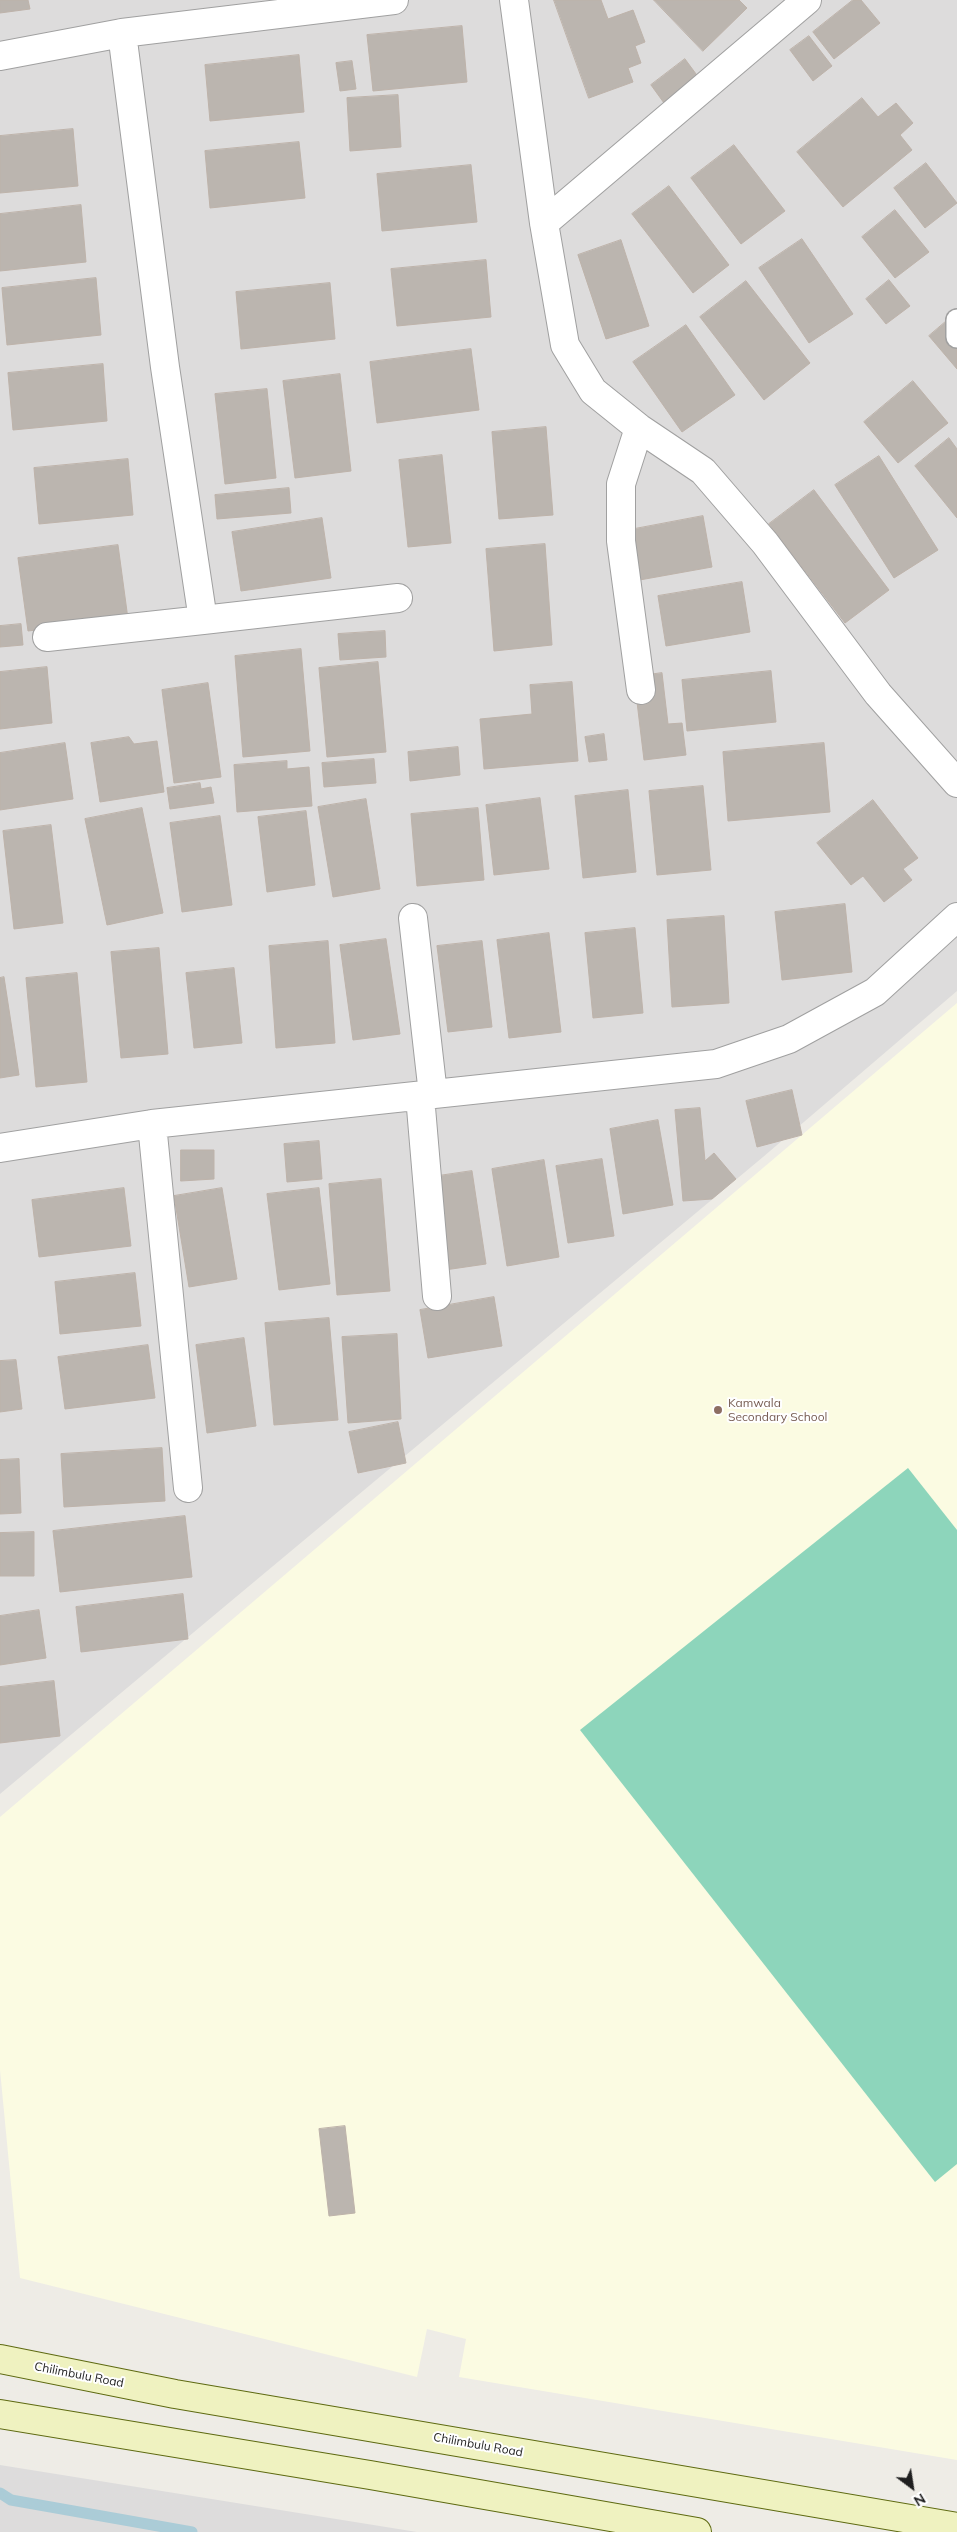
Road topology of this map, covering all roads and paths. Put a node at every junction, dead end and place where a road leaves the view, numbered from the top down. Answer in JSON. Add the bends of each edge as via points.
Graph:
{"nodes":[{"id":1,"x":394,"y":0,"type":"edge"},
{"id":2,"x":514,"y":0,"type":"edge"},
{"id":3,"x":807,"y":0,"type":"edge"},
{"id":4,"x":122,"y":33,"type":"junction"},
{"id":5,"x":0,"y":56,"type":"edge"},
{"id":6,"x":544,"y":223,"type":"junction"},
{"id":7,"x":957,"y":320,"type":"edge"},
{"id":8,"x":957,"y":337,"type":"edge"},
{"id":9,"x":639,"y":428,"type":"junction"},
{"id":10,"x":398,"y":598,"type":"dead end"},
{"id":11,"x":203,"y":620,"type":"junction"},
{"id":12,"x":47,"y":638,"type":"dead end"},
{"id":13,"x":641,"y":690,"type":"dead end"},
{"id":14,"x":957,"y":783,"type":"edge"},
{"id":15,"x":957,"y":917,"type":"edge"},
{"id":16,"x":413,"y":918,"type":"dead end"},
{"id":17,"x":427,"y":1095,"type":"junction"},
{"id":18,"x":152,"y":1124,"type":"junction"},
{"id":19,"x":0,"y":1148,"type":"edge"},
{"id":20,"x":437,"y":1296,"type":"dead end"},
{"id":21,"x":188,"y":1488,"type":"dead end"},
{"id":22,"x":0,"y":2359,"type":"edge"},
{"id":23,"x":0,"y":2414,"type":"edge"},
{"id":24,"x":957,"y":2527,"type":"edge"},
{"id":25,"x":697,"y":2532,"type":"edge"}],
"edges":[{"from":1,"to":4,"type":"street"},
{"from":2,"to":6,"type":"street"},
{"from":3,"to":6,"type":"street"},
{"from":4,"to":5,"type":"street"},
{"from":4,"to":11,"type":"street","via":[[164,358]]},
{"from":6,"to":9,"type":"street","via":[[566,345],[593,391]]},
{"from":7,"to":8,"type":"lane"},
{"from":9,"to":13,"type":"street","via":[[621,484],[621,532]]},
{"from":9,"to":14,"type":"street","via":[[703,471],[765,543],[878,694]]},
{"from":10,"to":11,"type":"street"},
{"from":11,"to":12,"type":"street"},
{"from":15,"to":17,"type":"street","via":[[875,992],[790,1039],[716,1064]]},
{"from":16,"to":17,"type":"street"},
{"from":17,"to":18,"type":"street"},
{"from":17,"to":20,"type":"street"},
{"from":18,"to":19,"type":"street"},
{"from":18,"to":21,"type":"street"},
{"from":22,"to":24,"type":"main road","name":"Chilimbulu Road","via":[[175,2394]]},
{"from":23,"to":25,"type":"main road"}]}
